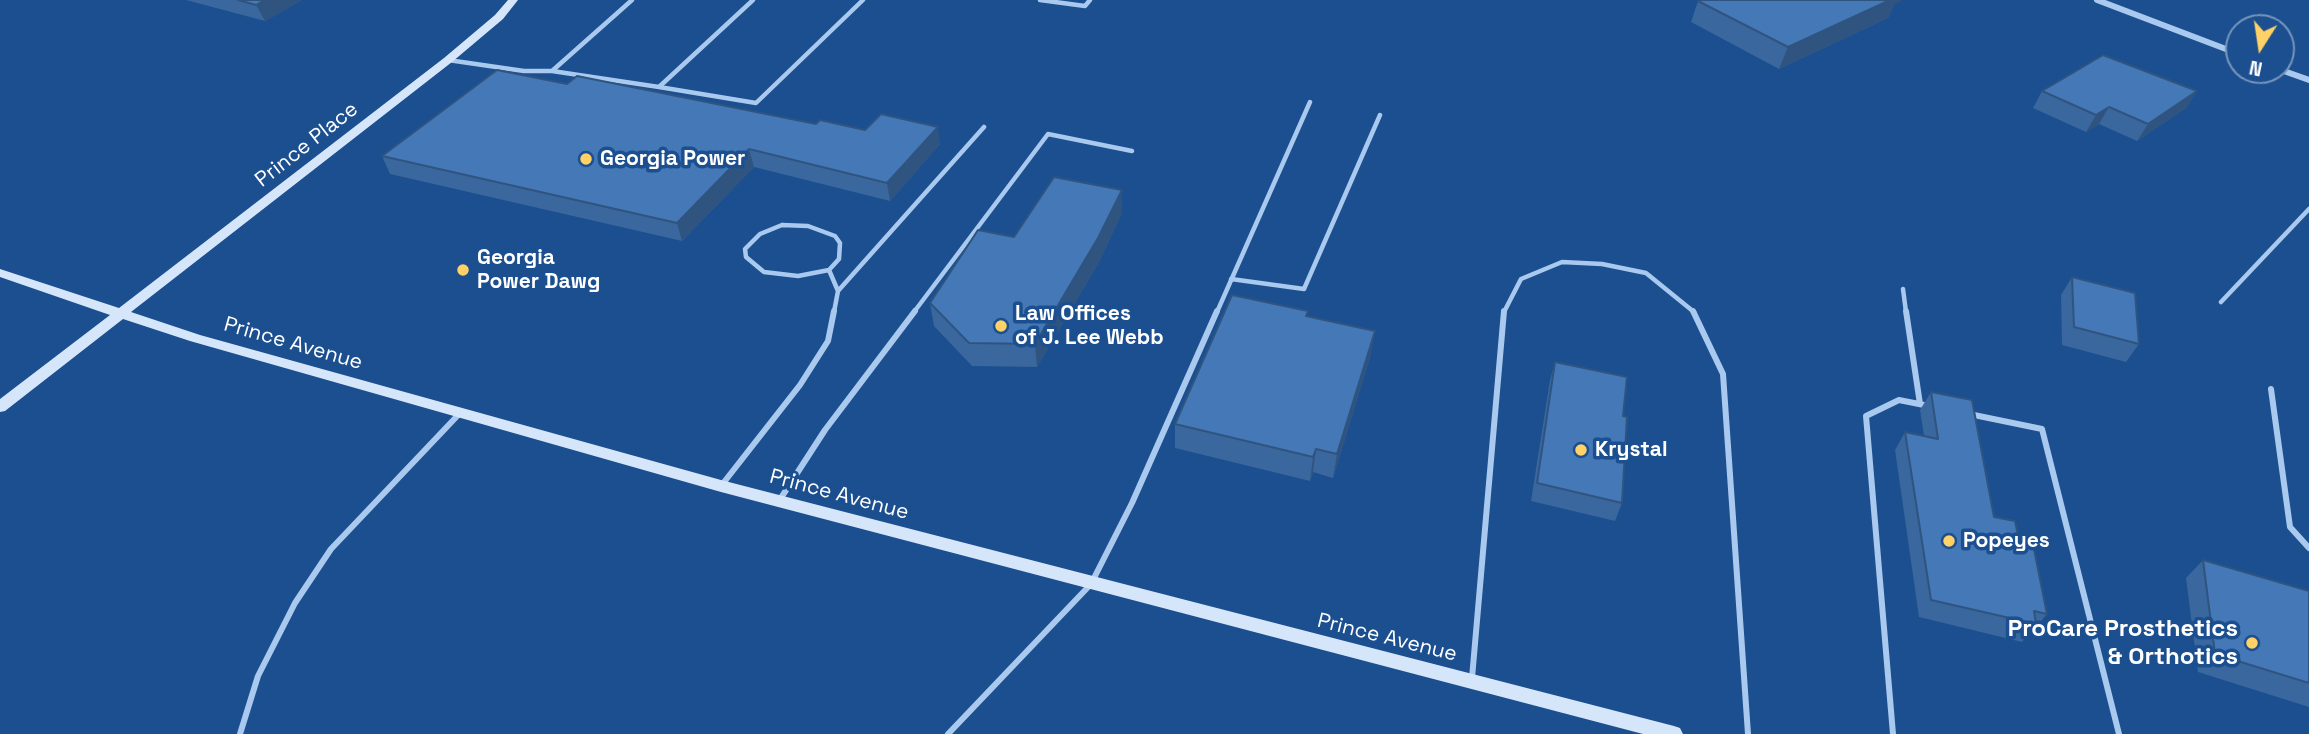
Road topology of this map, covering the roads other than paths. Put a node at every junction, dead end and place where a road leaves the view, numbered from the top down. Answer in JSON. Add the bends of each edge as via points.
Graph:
{"nodes":[{"id":1,"x":513,"y":0,"type":"edge"},
{"id":2,"x":632,"y":0,"type":"edge"},
{"id":3,"x":753,"y":0,"type":"edge"},
{"id":4,"x":863,"y":0,"type":"edge"},
{"id":5,"x":1040,"y":0,"type":"edge"},
{"id":6,"x":1090,"y":0,"type":"edge"},
{"id":7,"x":2097,"y":0,"type":"edge"},
{"id":8,"x":2225,"y":49,"type":"edge"},
{"id":9,"x":448,"y":60,"type":"junction"},
{"id":10,"x":552,"y":71,"type":"junction"},
{"id":11,"x":659,"y":87,"type":"junction"},
{"id":12,"x":1310,"y":102,"type":"dead end"},
{"id":13,"x":1380,"y":115,"type":"dead end"},
{"id":14,"x":984,"y":127,"type":"dead end"},
{"id":15,"x":1132,"y":151,"type":"dead end"},
{"id":16,"x":2309,"y":209,"type":"edge"},
{"id":17,"x":829,"y":270,"type":"junction"},
{"id":18,"x":0,"y":273,"type":"edge"},
{"id":19,"x":1231,"y":279,"type":"junction"},
{"id":20,"x":1903,"y":289,"type":"dead end"},
{"id":21,"x":838,"y":291,"type":"junction"},
{"id":22,"x":2221,"y":302,"type":"dead end"},
{"id":23,"x":119,"y":314,"type":"junction"},
{"id":24,"x":2272,"y":389,"type":"dead end"},
{"id":25,"x":1920,"y":404,"type":"junction"},
{"id":26,"x":0,"y":407,"type":"edge"},
{"id":27,"x":1934,"y":407,"type":"edge"},
{"id":28,"x":461,"y":412,"type":"junction"},
{"id":29,"x":1961,"y":412,"type":"edge"},
{"id":30,"x":721,"y":486,"type":"junction"},
{"id":31,"x":779,"y":501,"type":"junction"},
{"id":32,"x":2309,"y":548,"type":"edge"},
{"id":33,"x":1091,"y":584,"type":"junction"},
{"id":34,"x":1471,"y":682,"type":"junction"},
{"id":35,"x":240,"y":734,"type":"edge"},
{"id":36,"x":948,"y":734,"type":"edge"},
{"id":37,"x":1674,"y":734,"type":"edge"},
{"id":38,"x":1748,"y":734,"type":"edge"},
{"id":39,"x":1893,"y":734,"type":"edge"},
{"id":40,"x":2119,"y":734,"type":"edge"}],
"edges":[{"from":1,"to":9,"type":"main road","name":"Prince Place"},
{"from":2,"to":10,"type":"lane"},
{"from":3,"to":11,"type":"lane"},
{"from":4,"to":11,"type":"lane","via":[[756,103]]},
{"from":5,"to":6,"type":"lane","via":[[1086,6]]},
{"from":7,"to":8,"type":"street"},
{"from":9,"to":10,"type":"lane"},
{"from":9,"to":23,"type":"main road","name":"Prince Place"},
{"from":10,"to":11,"type":"lane"},
{"from":12,"to":19,"type":"lane"},
{"from":13,"to":19,"type":"lane","via":[[1304,289]]},
{"from":14,"to":21,"type":"lane"},
{"from":15,"to":31,"type":"lane","via":[[1048,134],[825,430]]},
{"from":16,"to":22,"type":"lane"},
{"from":17,"to":17,"type":"lane","via":[[839,259],[840,243],[835,236],[808,226],[770,229],[745,249],[746,257],[764,272],[798,276]]},
{"from":17,"to":21,"type":"lane"},
{"from":18,"to":23,"type":"main road","name":"Prince Avenue"},
{"from":19,"to":33,"type":"lane"},
{"from":20,"to":25,"type":"lane"},
{"from":21,"to":30,"type":"lane","via":[[828,341],[800,385]]},
{"from":23,"to":26,"type":"main road","name":"Prince Place"},
{"from":23,"to":28,"type":"main road","name":"Prince Avenue"},
{"from":24,"to":32,"type":"lane","via":[[2290,527]]},
{"from":25,"to":27,"type":"lane"},
{"from":25,"to":39,"type":"lane","via":[[1899,400],[1866,416]]},
{"from":28,"to":30,"type":"main road","name":"Prince Avenue"},
{"from":28,"to":35,"type":"lane","via":[[331,549],[295,603],[258,676]]},
{"from":29,"to":40,"type":"lane","via":[[2042,429]]},
{"from":30,"to":31,"type":"main road","name":"Prince Avenue"},
{"from":31,"to":33,"type":"main road","name":"Prince Avenue"},
{"from":33,"to":34,"type":"main road","name":"Prince Avenue"},
{"from":33,"to":36,"type":"lane"},
{"from":34,"to":37,"type":"main road","name":"Prince Avenue"},
{"from":34,"to":38,"type":"lane","via":[[1504,310],[1521,279],[1562,262],[1602,264],[1646,273],[1692,309],[1723,373]]}]}
